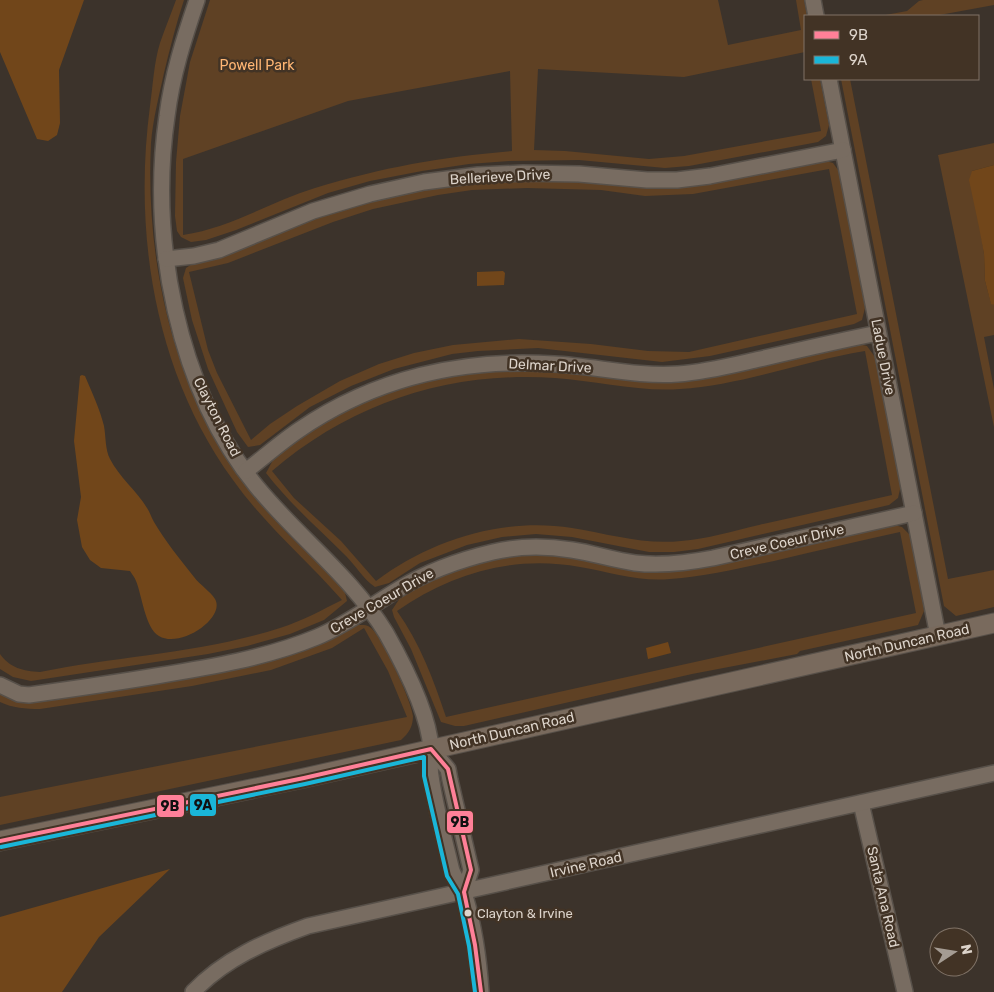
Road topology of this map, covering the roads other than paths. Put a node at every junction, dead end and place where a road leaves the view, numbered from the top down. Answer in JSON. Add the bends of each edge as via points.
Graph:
{"nodes":[{"id":1,"x":197,"y":0,"type":"edge"},
{"id":2,"x":813,"y":0,"type":"edge"},
{"id":3,"x":816,"y":15,"type":"edge"},
{"id":4,"x":829,"y":80,"type":"edge"},
{"id":5,"x":843,"y":150,"type":"junction"},
{"id":6,"x":166,"y":259,"type":"junction"},
{"id":7,"x":878,"y":332,"type":"junction"},
{"id":8,"x":246,"y":472,"type":"junction"},
{"id":9,"x":914,"y":513,"type":"junction"},
{"id":10,"x":368,"y":608,"type":"junction"},
{"id":11,"x":994,"y":624,"type":"edge"},
{"id":12,"x":938,"y":636,"type":"junction"},
{"id":13,"x":0,"y":685,"type":"edge"},
{"id":14,"x":431,"y":749,"type":"junction"},
{"id":15,"x":994,"y":773,"type":"edge"},
{"id":16,"x":861,"y":803,"type":"junction"},
{"id":17,"x":0,"y":841,"type":"edge"},
{"id":18,"x":464,"y":892,"type":"junction"},
{"id":19,"x":193,"y":992,"type":"edge"},
{"id":20,"x":481,"y":992,"type":"edge"},
{"id":21,"x":905,"y":992,"type":"edge"}],
"edges":[{"from":1,"to":6,"type":"street","name":"Clayton Road","via":[[174,75],[166,117],[162,214]]},
{"from":2,"to":3,"type":"street"},
{"from":4,"to":5,"type":"street","name":"Ladue Drive"},
{"from":5,"to":6,"type":"street","name":"Bellerieve Drive","via":[[677,180],[523,173],[424,182],[313,211],[219,250]]},
{"from":5,"to":7,"type":"street","name":"Ladue Drive"},
{"from":6,"to":8,"type":"street","name":"Clayton Road","via":[[193,369],[207,405]]},
{"from":7,"to":8,"type":"street","name":"Delmar Drive","via":[[678,374],[512,362],[441,370],[370,391],[332,410],[299,430]]},
{"from":7,"to":9,"type":"street","name":"Ladue Drive"},
{"from":8,"to":10,"type":"street","name":"Clayton Road","via":[[282,516],[346,579]]},
{"from":9,"to":10,"type":"street","name":"Creve Coeur Drive","via":[[684,563],[634,563],[552,548],[496,551],[440,568]]},
{"from":9,"to":12,"type":"street","name":"Ladue Drive"},
{"from":10,"to":13,"type":"street","name":"Creve Coeur Drive","via":[[318,636],[240,661],[29,695]]},
{"from":10,"to":14,"type":"street","name":"Clayton Road","via":[[385,632],[408,677],[419,702]]},
{"from":11,"to":12,"type":"main road","name":"North Duncan Road"},
{"from":12,"to":14,"type":"main road","name":"North Duncan Road"},
{"from":14,"to":17,"type":"main road","name":"North Duncan Road"},
{"from":14,"to":18,"type":"street","via":[[448,769],[471,870]]},
{"from":15,"to":16,"type":"street","name":"Irvine Road"},
{"from":16,"to":18,"type":"street","name":"Irvine Road"},
{"from":16,"to":21,"type":"street","name":"Santa Ana Road"},
{"from":18,"to":19,"type":"street","name":"Irvine Road","via":[[308,926],[252,948],[226,964]]},
{"from":18,"to":20,"type":"street"}]}
